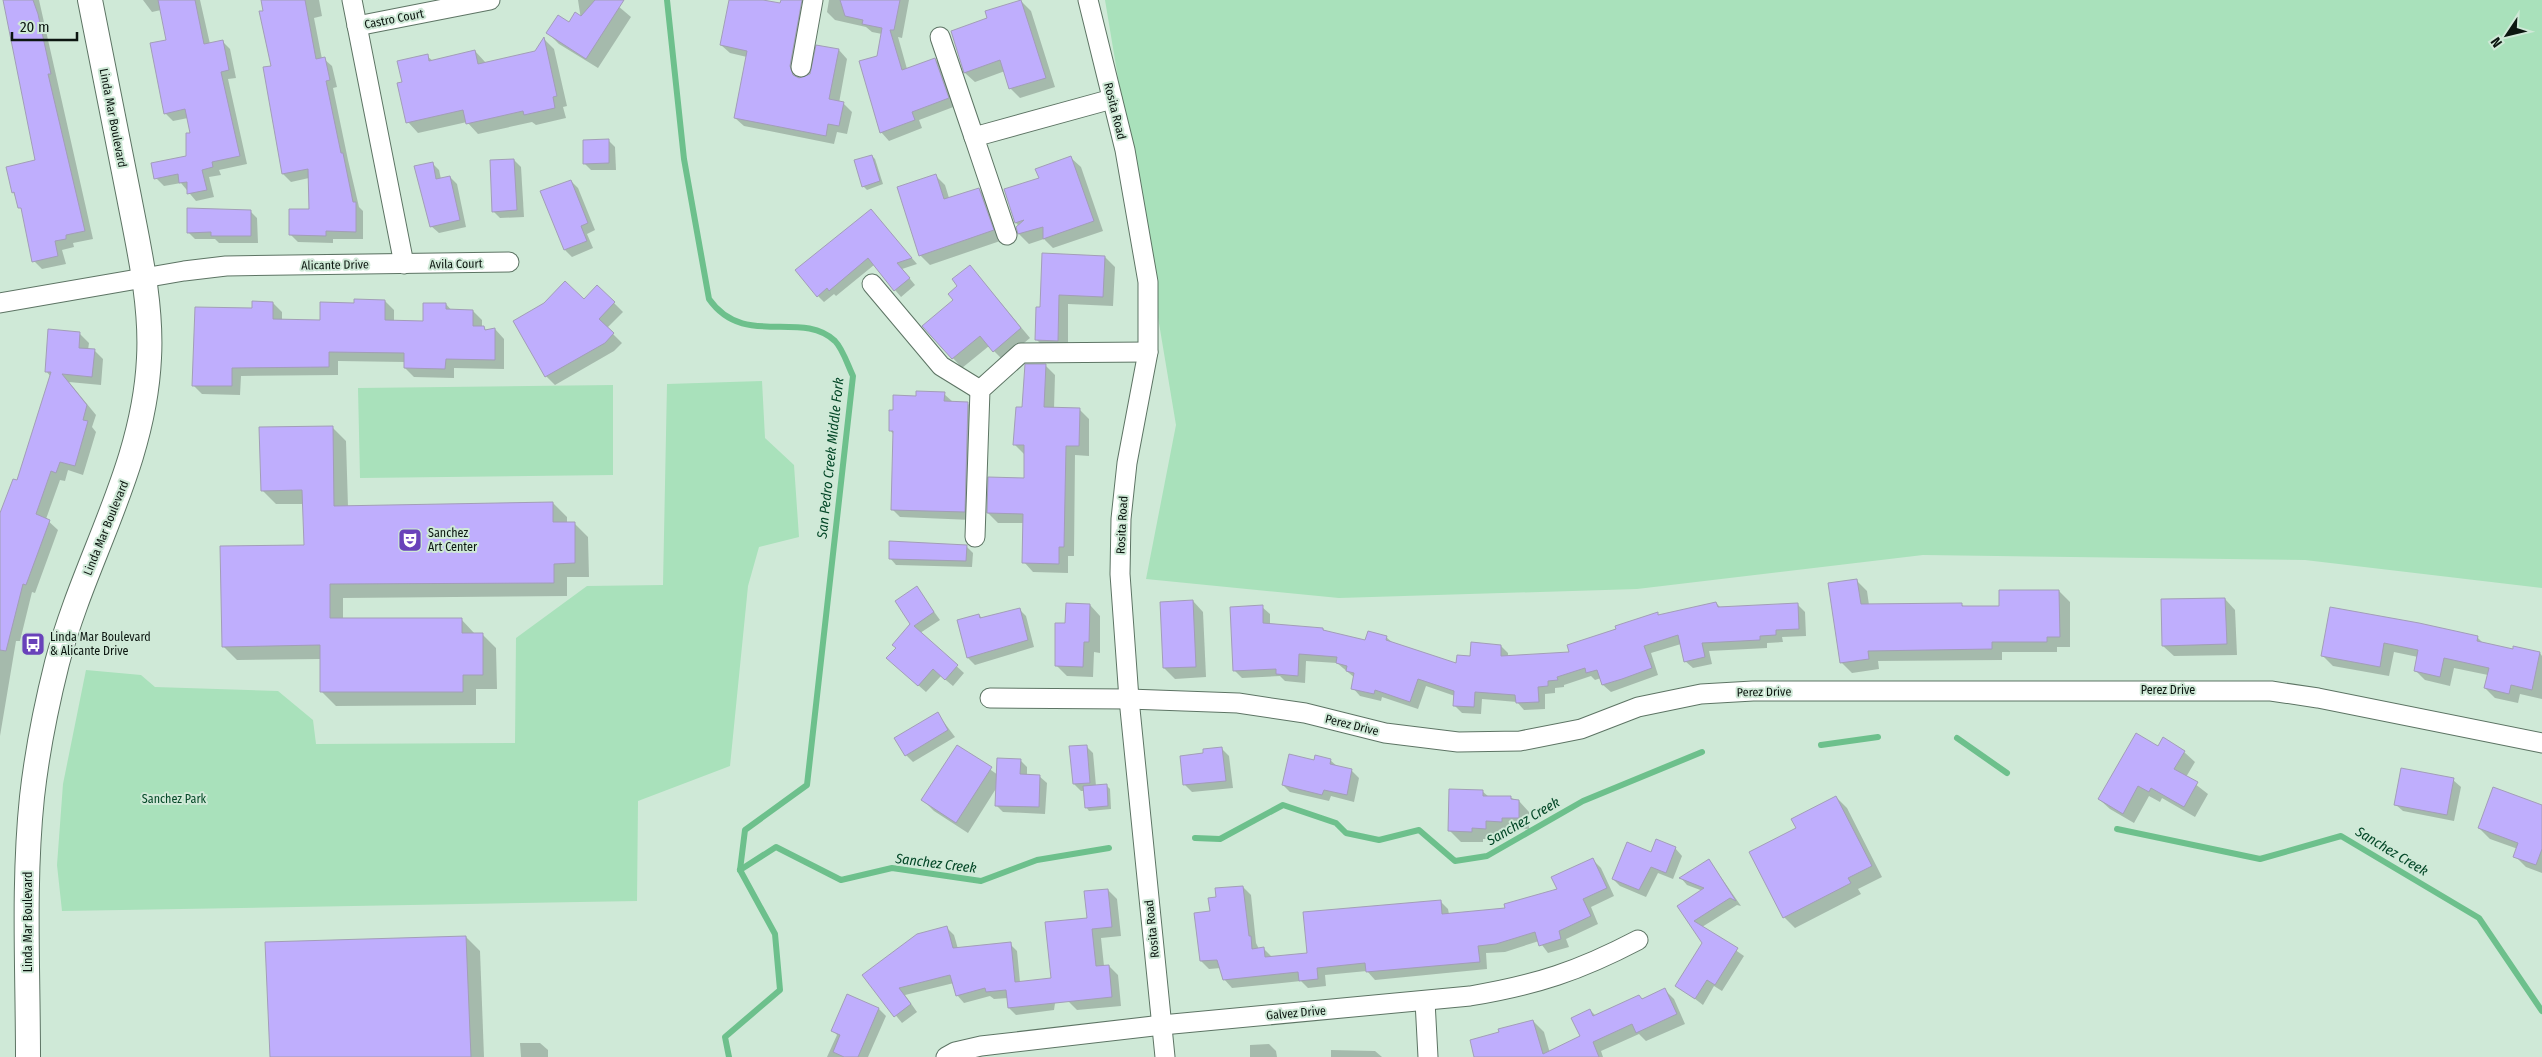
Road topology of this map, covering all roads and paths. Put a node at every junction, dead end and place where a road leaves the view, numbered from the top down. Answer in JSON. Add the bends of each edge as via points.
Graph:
{"nodes":[{"id":1,"x":90,"y":0,"type":"edge"},
{"id":2,"x":352,"y":0,"type":"edge"},
{"id":3,"x":490,"y":0,"type":"edge"},
{"id":4,"x":813,"y":0,"type":"edge"},
{"id":5,"x":1088,"y":0,"type":"edge"},
{"id":6,"x":357,"y":26,"type":"junction"},
{"id":7,"x":940,"y":37,"type":"dead end"},
{"id":8,"x":801,"y":67,"type":"dead end"},
{"id":9,"x":1112,"y":99,"type":"junction"},
{"id":10,"x":974,"y":137,"type":"junction"},
{"id":11,"x":1007,"y":235,"type":"dead end"},
{"id":12,"x":509,"y":262,"type":"dead end"},
{"id":13,"x":404,"y":264,"type":"junction"},
{"id":14,"x":143,"y":278,"type":"junction"},
{"id":15,"x":872,"y":284,"type":"dead end"},
{"id":16,"x":0,"y":303,"type":"edge"},
{"id":17,"x":1148,"y":352,"type":"junction"},
{"id":18,"x":980,"y":390,"type":"junction"},
{"id":19,"x":975,"y":538,"type":"dead end"},
{"id":20,"x":990,"y":698,"type":"dead end"},
{"id":21,"x":1129,"y":699,"type":"junction"},
{"id":22,"x":2542,"y":744,"type":"edge"},
{"id":23,"x":1638,"y":940,"type":"dead end"},
{"id":24,"x":1425,"y":1001,"type":"junction"},
{"id":25,"x":1162,"y":1025,"type":"junction"},
{"id":26,"x":28,"y":1057,"type":"edge"},
{"id":27,"x":946,"y":1057,"type":"edge"},
{"id":28,"x":1165,"y":1057,"type":"edge"},
{"id":29,"x":1428,"y":1057,"type":"edge"}],
"edges":[{"from":1,"to":14,"type":"street","name":"Linda Mar Boulevard"},
{"from":2,"to":6,"type":"street"},
{"from":3,"to":6,"type":"street","name":"Castro Court"},
{"from":4,"to":8,"type":"street"},
{"from":5,"to":9,"type":"street","name":"Rosita Road"},
{"from":6,"to":13,"type":"street"},
{"from":7,"to":10,"type":"street"},
{"from":9,"to":10,"type":"street"},
{"from":9,"to":17,"type":"street","name":"Rosita Road","via":[[1125,150],[1148,282]]},
{"from":10,"to":11,"type":"street"},
{"from":12,"to":13,"type":"street","name":"Avila Court"},
{"from":13,"to":14,"type":"street","name":"Alicante Drive","via":[[226,266]]},
{"from":14,"to":16,"type":"street","name":"Alicante Drive"},
{"from":14,"to":26,"type":"street","name":"Linda Mar Boulevard","via":[[150,356],[141,423],[122,489],[71,616],[57,662],[38,754],[27,880]]},
{"from":15,"to":18,"type":"street","via":[[940,366]]},
{"from":17,"to":18,"type":"street","via":[[1021,353]]},
{"from":17,"to":21,"type":"street","name":"Rosita Road","via":[[1127,463],[1121,519],[1120,574]]},
{"from":18,"to":19,"type":"street"},
{"from":20,"to":21,"type":"street","name":"Perez Drive"},
{"from":21,"to":22,"type":"street","name":"Perez Drive","via":[[1238,703],[1305,713],[1385,733],[1458,742],[1520,741],[1581,729],[1638,707],[1701,694],[1753,691],[2271,691]]},
{"from":21,"to":25,"type":"street","name":"Rosita Road"},
{"from":23,"to":24,"type":"street","name":"Galvez Drive","via":[[1559,977],[1516,989]]},
{"from":24,"to":25,"type":"street","name":"Galvez Drive"},
{"from":24,"to":29,"type":"street"},
{"from":25,"to":27,"type":"street","name":"Galvez Drive","via":[[981,1046]]},
{"from":25,"to":28,"type":"street","name":"Rosita Road"}]}
